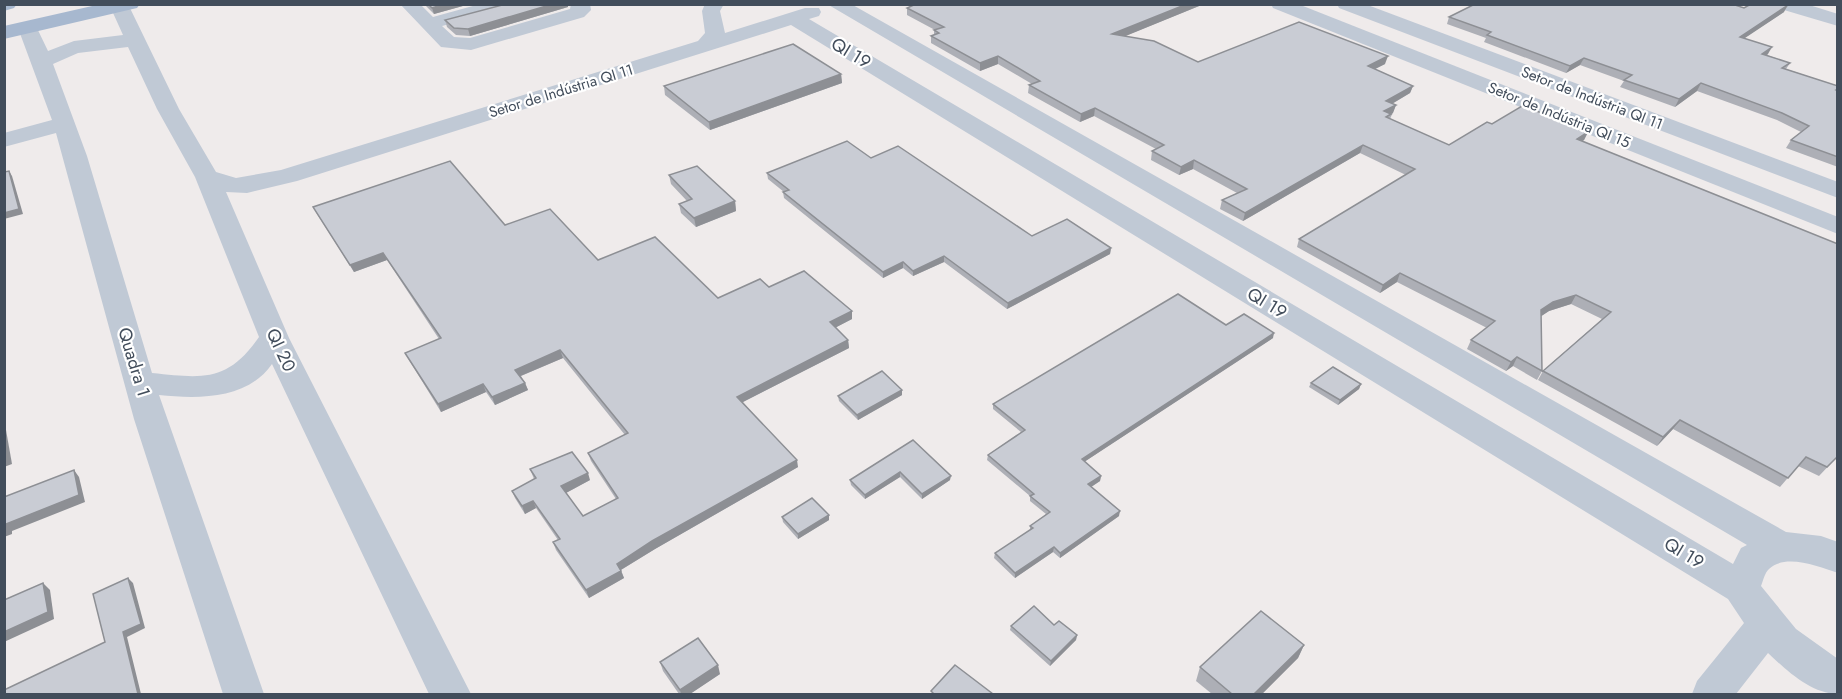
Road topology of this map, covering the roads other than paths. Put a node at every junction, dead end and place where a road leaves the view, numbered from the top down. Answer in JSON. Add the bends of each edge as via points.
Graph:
{"nodes":[{"id":1,"x":409,"y":4,"type":"edge"},
{"id":2,"x":503,"y":4,"type":"edge"},
{"id":3,"x":543,"y":4,"type":"edge"},
{"id":4,"x":580,"y":4,"type":"edge"},
{"id":5,"x":715,"y":4,"type":"edge"},
{"id":6,"x":1280,"y":4,"type":"edge"},
{"id":7,"x":1346,"y":4,"type":"edge"},
{"id":8,"x":1784,"y":4,"type":"edge"},
{"id":9,"x":122,"y":5,"type":"edge"},
{"id":10,"x":833,"y":5,"type":"edge"},
{"id":11,"x":793,"y":18,"type":"junction"},
{"id":12,"x":1838,"y":20,"type":"edge"},
{"id":13,"x":433,"y":28,"type":"junction"},
{"id":14,"x":16,"y":30,"type":"edge"},
{"id":15,"x":134,"y":40,"type":"junction"},
{"id":16,"x":704,"y":47,"type":"junction"},
{"id":17,"x":43,"y":61,"type":"junction"},
{"id":18,"x":63,"y":124,"type":"junction"},
{"id":19,"x":4,"y":141,"type":"edge"},
{"id":20,"x":288,"y":176,"type":"junction"},
{"id":21,"x":207,"y":177,"type":"junction"},
{"id":22,"x":1838,"y":191,"type":"edge"},
{"id":23,"x":1838,"y":226,"type":"edge"},
{"id":24,"x":228,"y":227,"type":"junction"},
{"id":25,"x":274,"y":338,"type":"junction"},
{"id":26,"x":139,"y":382,"type":"junction"},
{"id":27,"x":1779,"y":546,"type":"junction"},
{"id":28,"x":1832,"y":546,"type":"edge"},
{"id":29,"x":1741,"y":588,"type":"junction"},
{"id":30,"x":1766,"y":626,"type":"junction"},
{"id":31,"x":1838,"y":680,"type":"edge"},
{"id":32,"x":243,"y":694,"type":"edge"},
{"id":33,"x":450,"y":694,"type":"edge"},
{"id":34,"x":1712,"y":694,"type":"edge"}],
"edges":[{"from":1,"to":13,"type":"street"},
{"from":2,"to":13,"type":"street"},
{"from":3,"to":13,"type":"street"},
{"from":4,"to":13,"type":"street","via":[[582,10],[577,13],[471,44],[448,43]]},
{"from":5,"to":16,"type":"street","via":[[711,11],[716,33]]},
{"from":6,"to":23,"type":"street","name":"Setor de Indústria QI 15"},
{"from":7,"to":22,"type":"street","name":"Setor de Indústria QI 11"},
{"from":8,"to":12,"type":"street"},
{"from":9,"to":14,"type":"main road"},
{"from":9,"to":15,"type":"street","name":"QI 20"},
{"from":10,"to":11,"type":"street","name":"Setor de Indústria QI 11"},
{"from":10,"to":27,"type":"street"},
{"from":11,"to":16,"type":"street","name":"Setor de Indústria QI 11"},
{"from":11,"to":29,"type":"street","name":"QI 19"},
{"from":14,"to":17,"type":"street","name":"Quadra 1"},
{"from":15,"to":17,"type":"street","via":[[75,47]]},
{"from":15,"to":21,"type":"street","name":"QI 20"},
{"from":16,"to":20,"type":"street","name":"Setor de Indústria QI 11"},
{"from":17,"to":18,"type":"street","name":"Quadra 1"},
{"from":18,"to":19,"type":"street"},
{"from":18,"to":26,"type":"street","name":"Quadra 1"},
{"from":20,"to":21,"type":"street","via":[[229,187]]},
{"from":20,"to":24,"type":"street","via":[[246,197]]},
{"from":21,"to":24,"type":"street","name":"QI 20"},
{"from":24,"to":25,"type":"street","name":"QI 20"},
{"from":25,"to":26,"type":"street","via":[[252,368],[228,381],[200,388]]},
{"from":25,"to":33,"type":"street","name":"QI 20"},
{"from":26,"to":32,"type":"street","name":"Quadra 1"},
{"from":27,"to":28,"type":"street"},
{"from":27,"to":29,"type":"street","via":[[1754,559]]},
{"from":29,"to":30,"type":"street"},
{"from":30,"to":31,"type":"street","via":[[1814,669]]},
{"from":30,"to":34,"type":"street"}]}
